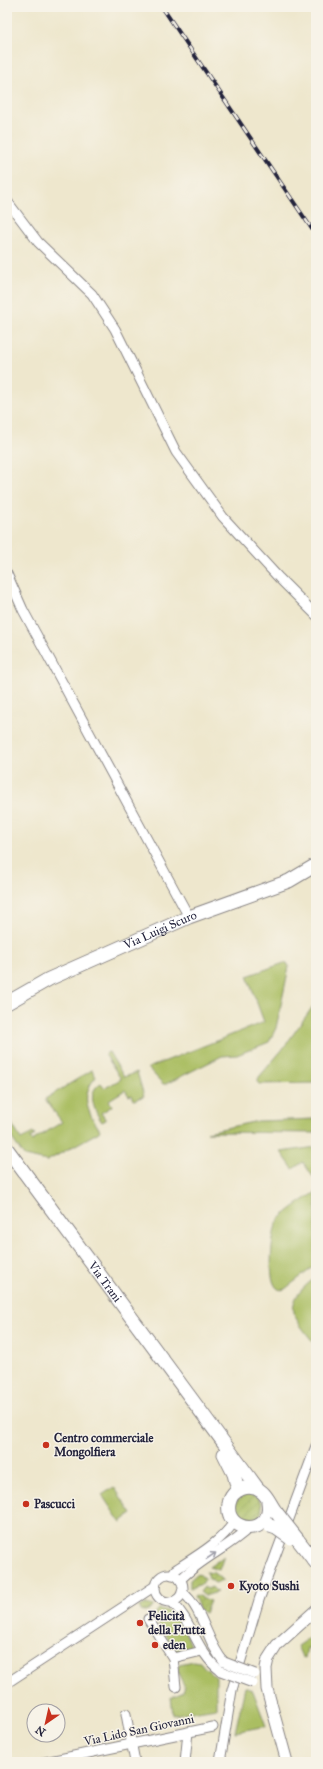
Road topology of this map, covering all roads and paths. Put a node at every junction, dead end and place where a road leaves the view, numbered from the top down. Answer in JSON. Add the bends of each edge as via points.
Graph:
{"nodes":[{"id":1,"x":7,"y":201,"type":"edge"},
{"id":2,"x":7,"y":574,"type":"edge"},
{"id":3,"x":316,"y":615,"type":"edge"},
{"id":4,"x":316,"y":865,"type":"edge"},
{"id":5,"x":189,"y":917,"type":"junction"},
{"id":6,"x":7,"y":1003,"type":"edge"},
{"id":7,"x":7,"y":1149,"type":"edge"},
{"id":8,"x":204,"y":1415,"type":"junction"},
{"id":9,"x":316,"y":1446,"type":"edge"},
{"id":10,"x":258,"y":1489,"type":"junction"},
{"id":11,"x":238,"y":1490,"type":"junction"},
{"id":12,"x":272,"y":1507,"type":"junction"},
{"id":13,"x":234,"y":1522,"type":"junction"},
{"id":14,"x":260,"y":1526,"type":"junction"},
{"id":15,"x":300,"y":1544,"type":"junction"},
{"id":16,"x":316,"y":1563,"type":"edge"},
{"id":17,"x":172,"y":1575,"type":"junction"},
{"id":18,"x":180,"y":1580,"type":"junction"},
{"id":19,"x":155,"y":1586,"type":"junction"},
{"id":20,"x":182,"y":1592,"type":"junction"},
{"id":21,"x":172,"y":1602,"type":"junction"},
{"id":22,"x":316,"y":1610,"type":"edge"},
{"id":23,"x":148,"y":1619,"type":"dead end"},
{"id":24,"x":202,"y":1651,"type":"junction"},
{"id":25,"x":173,"y":1658,"type":"junction"},
{"id":26,"x":260,"y":1679,"type":"junction"},
{"id":27,"x":7,"y":1683,"type":"edge"},
{"id":28,"x":176,"y":1687,"type":"dead end"},
{"id":29,"x":126,"y":1714,"type":"dead end"},
{"id":30,"x":213,"y":1727,"type":"dead end"},
{"id":31,"x":188,"y":1732,"type":"junction"},
{"id":32,"x":131,"y":1744,"type":"junction"},
{"id":33,"x":45,"y":1762,"type":"edge"},
{"id":34,"x":134,"y":1762,"type":"edge"},
{"id":35,"x":185,"y":1762,"type":"edge"},
{"id":36,"x":220,"y":1762,"type":"edge"},
{"id":37,"x":287,"y":1762,"type":"edge"}],
"edges":[{"from":1,"to":3,"type":"street","via":[[38,242],[92,294],[115,329],[176,452],[223,517]]},
{"from":2,"to":5,"type":"street","via":[[23,610]]},
{"from":4,"to":5,"type":"main road","name":"Via Luigi Scuro","via":[[289,881]]},
{"from":5,"to":6,"type":"main road","name":"Via Luigi Scuro","via":[[49,979]]},
{"from":7,"to":8,"type":"main road","name":"Via Trani"},
{"from":8,"to":10,"type":"main road","name":"Via Trani"},
{"from":8,"to":11,"type":"main road","name":"Via Trani","via":[[234,1474]]},
{"from":9,"to":36,"type":"street","via":[[255,1613],[232,1690]]},
{"from":10,"to":11,"type":"main road","via":[[248,1487]]},
{"from":10,"to":12,"type":"main road","name":"Via Trani"},
{"from":11,"to":13,"type":"main road","via":[[229,1502],[229,1513]]},
{"from":12,"to":14,"type":"main road"},
{"from":12,"to":15,"type":"main road","name":"Via Trani","bridge":true},
{"from":13,"to":14,"type":"main road","name":"Via Trani","via":[[244,1528]]},
{"from":13,"to":17,"type":"street","via":[[219,1539],[175,1570]]},
{"from":14,"to":15,"type":"main road","name":"Via Trani","bridge":true,"via":[[276,1528]]},
{"from":18,"to":14,"type":"street","one_way":true,"via":[[189,1571]]},
{"from":15,"to":16,"type":"main road","name":"Via Trani"},
{"from":17,"to":18,"type":"street"},
{"from":17,"to":19,"type":"street","via":[[160,1578]]},
{"from":18,"to":20,"type":"street"},
{"from":19,"to":21,"type":"street","via":[[159,1598]]},
{"from":19,"to":27,"type":"street"},
{"from":20,"to":21,"type":"street"},
{"from":20,"to":26,"type":"street","bridge":true,"via":[[190,1598],[217,1654],[224,1662]]},
{"from":21,"to":24,"type":"street","via":[[179,1609]]},
{"from":22,"to":26,"type":"street","via":[[277,1645]]},
{"from":23,"to":25,"type":"street"},
{"from":24,"to":25,"type":"street"},
{"from":24,"to":26,"type":"street","bridge":true,"via":[[221,1671]]},
{"from":25,"to":28,"type":"street"},
{"from":26,"to":37,"type":"street"},
{"from":29,"to":32,"type":"street"},
{"from":30,"to":31,"type":"street","name":"Via Lido San Giovanni"},
{"from":31,"to":32,"type":"street","name":"Via Lido San Giovanni"},
{"from":31,"to":35,"type":"street"},
{"from":32,"to":33,"type":"street","name":"Via Lido San Giovanni"},
{"from":32,"to":34,"type":"street"}]}
